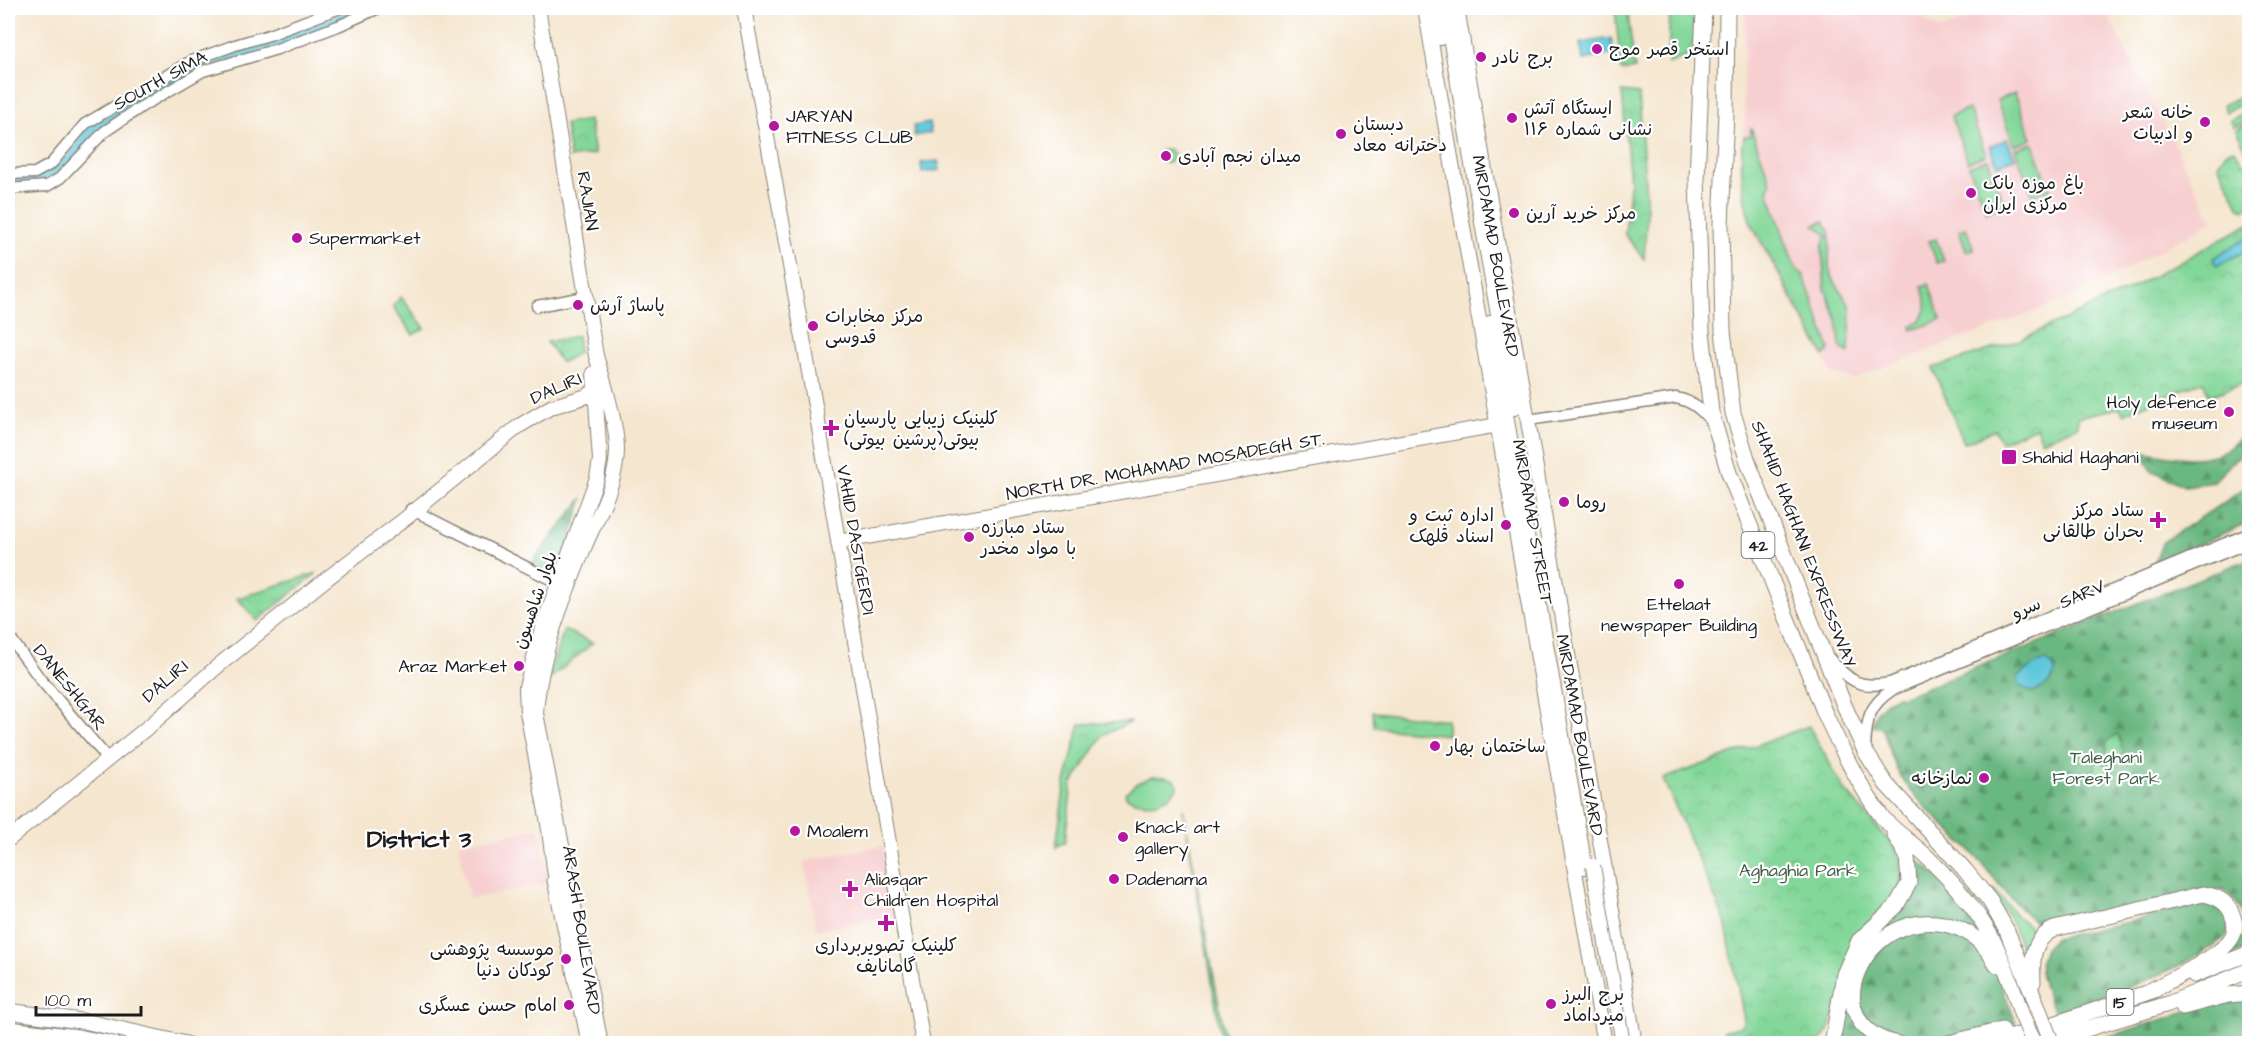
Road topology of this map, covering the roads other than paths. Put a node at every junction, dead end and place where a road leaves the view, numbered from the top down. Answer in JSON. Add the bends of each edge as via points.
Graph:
{"nodes":[{"id":1,"x":340,"y":8,"type":"edge"},
{"id":2,"x":379,"y":8,"type":"edge"},
{"id":3,"x":532,"y":8,"type":"edge"},
{"id":4,"x":538,"y":8,"type":"edge"},
{"id":5,"x":744,"y":8,"type":"edge"},
{"id":6,"x":1425,"y":8,"type":"edge"},
{"id":7,"x":1435,"y":8,"type":"edge"},
{"id":8,"x":1445,"y":8,"type":"edge"},
{"id":9,"x":1457,"y":8,"type":"edge"},
{"id":10,"x":1704,"y":8,"type":"edge"},
{"id":11,"x":1726,"y":8,"type":"edge"},
{"id":12,"x":1433,"y":51,"type":"junction"},
{"id":13,"x":1447,"y":81,"type":"junction"},
{"id":14,"x":8,"y":174,"type":"edge"},
{"id":15,"x":8,"y":189,"type":"edge"},
{"id":16,"x":583,"y":297,"type":"junction"},
{"id":17,"x":537,"y":306,"type":"dead end"},
{"id":18,"x":1502,"y":340,"type":"junction"},
{"id":19,"x":1522,"y":385,"type":"junction"},
{"id":20,"x":604,"y":393,"type":"junction"},
{"id":21,"x":1528,"y":420,"type":"junction"},
{"id":22,"x":1713,"y":423,"type":"junction"},
{"id":23,"x":1498,"y":425,"type":"junction"},
{"id":24,"x":1539,"y":488,"type":"junction"},
{"id":25,"x":413,"y":509,"type":"junction"},
{"id":26,"x":1532,"y":512,"type":"junction"},
{"id":27,"x":2250,"y":533,"type":"edge"},
{"id":28,"x":838,"y":542,"type":"junction"},
{"id":29,"x":2250,"y":542,"type":"edge"},
{"id":30,"x":1522,"y":567,"type":"junction"},
{"id":31,"x":560,"y":585,"type":"junction"},
{"id":32,"x":1541,"y":614,"type":"junction"},
{"id":33,"x":8,"y":635,"type":"edge"},
{"id":34,"x":1823,"y":651,"type":"junction"},
{"id":35,"x":541,"y":654,"type":"junction"},
{"id":36,"x":1865,"y":751,"type":"junction"},
{"id":37,"x":106,"y":757,"type":"junction"},
{"id":38,"x":1884,"y":819,"type":"junction"},
{"id":39,"x":553,"y":822,"type":"junction"},
{"id":40,"x":8,"y":840,"type":"edge"},
{"id":41,"x":1589,"y":866,"type":"junction"},
{"id":42,"x":555,"y":880,"type":"joint"},
{"id":43,"x":1618,"y":947,"type":"junction"},
{"id":44,"x":2250,"y":953,"type":"edge"},
{"id":45,"x":1591,"y":961,"type":"junction"},
{"id":46,"x":2250,"y":970,"type":"edge"},
{"id":47,"x":1625,"y":986,"type":"junction"},
{"id":48,"x":1596,"y":989,"type":"junction"},
{"id":49,"x":2146,"y":993,"type":"junction"},
{"id":50,"x":2250,"y":993,"type":"edge"},
{"id":51,"x":2034,"y":997,"type":"junction"},
{"id":52,"x":8,"y":1011,"type":"edge"},
{"id":53,"x":2021,"y":1013,"type":"junction"},
{"id":54,"x":2064,"y":1020,"type":"junction"},
{"id":55,"x":2116,"y":1021,"type":"junction"},
{"id":56,"x":8,"y":1029,"type":"edge"},
{"id":57,"x":2053,"y":1041,"type":"edge"},
{"id":58,"x":592,"y":1042,"type":"edge"},
{"id":59,"x":1624,"y":1043,"type":"edge"},
{"id":60,"x":114,"y":1044,"type":"edge"},
{"id":61,"x":186,"y":1044,"type":"edge"},
{"id":62,"x":923,"y":1044,"type":"edge"},
{"id":63,"x":1605,"y":1044,"type":"edge"},
{"id":64,"x":1832,"y":1044,"type":"edge"},
{"id":65,"x":1898,"y":1044,"type":"edge"},
{"id":66,"x":1945,"y":1044,"type":"edge"},
{"id":67,"x":1988,"y":1044,"type":"edge"},
{"id":68,"x":2035,"y":1044,"type":"edge"}],
"edges":[{"from":1,"to":14,"type":"street","via":[[191,61],[86,123],[51,164],[35,174]]},
{"from":2,"to":15,"type":"street","name":"SOUTH SIMA","via":[[277,49],[203,71],[104,132],[60,178],[47,186]]},
{"from":3,"to":16,"type":"main road","name":"RAJIAN"},
{"from":4,"to":16,"type":"main road","name":"RAJIAN"},
{"from":5,"to":28,"type":"main road","name":"VAHID DASTGERDI"},
{"from":6,"to":12,"type":"main road","name":"MIRDAMAD STREET"},
{"from":7,"to":13,"type":"main road","name":"MIRDAMAD BOULEVARD"},
{"from":8,"to":18,"type":"main road","name":"MIRDAMAD BOULEVARD"},
{"from":9,"to":19,"type":"main road","name":"MIRDAMAD STREET"},
{"from":10,"to":22,"type":"highway","number":"42","via":[[1697,179],[1702,331]]},
{"from":11,"to":34,"type":"highway","name":"SHAHID HAGHANI EXPRESSWAY","number":"42","via":[[1721,224],[1723,331],[1733,412],[1749,465]]},
{"from":12,"to":13,"type":"main road"},
{"from":12,"to":23,"type":"main road","name":"MIRDAMAD STREET"},
{"from":13,"to":32,"type":"main road","name":"MIRDAMAD BOULEVARD"},
{"from":16,"to":17,"type":"street"},
{"from":16,"to":20,"type":"main road","name":"RAJIAN"},
{"from":18,"to":19,"type":"main road"},
{"from":18,"to":26,"type":"main road","name":"MIRDAMAD BOULEVARD"},
{"from":19,"to":21,"type":"main road","name":"MIRDAMAD STREET"},
{"from":20,"to":25,"type":"main road","name":"DALIRI","via":[[570,393],[518,420]]},
{"from":20,"to":31,"type":"main road","name":"بلوار شاهسون","via":[[597,478]]},
{"from":20,"to":35,"type":"main road","name":"بلوار شاهسون","via":[[617,451],[611,483]]},
{"from":21,"to":22,"type":"street","via":[[1676,398],[1698,407]]},
{"from":21,"to":24,"type":"main road","name":"MIRDAMAD STREET"},
{"from":22,"to":38,"type":"highway","number":"42","via":[[1729,473],[1825,714]]},
{"from":23,"to":28,"type":"main road","name":"NORTH DR. MOHAMAD MOSADEGH ST."},
{"from":23,"to":30,"type":"main road","name":"MIRDAMAD STREET"},
{"from":24,"to":26,"type":"main road"},
{"from":24,"to":43,"type":"main road","name":"MIRDAMAD STREET"},
{"from":25,"to":31,"type":"street"},
{"from":25,"to":37,"type":"main road","name":"DALIRI","via":[[153,723]]},
{"from":26,"to":41,"type":"main road","name":"MIRDAMAD BOULEVARD"},
{"from":27,"to":34,"type":"street","name":"سرو","via":[[1890,683],[1857,684]]},
{"from":28,"to":62,"type":"main road","name":"VAHID DASTGERDI"},
{"from":29,"to":36,"type":"street","name":"SARV","via":[[1893,690],[1878,700],[1870,712]]},
{"from":30,"to":32,"type":"main road"},
{"from":30,"to":45,"type":"main road","name":"MIRDAMAD STREET"},
{"from":31,"to":35,"type":"main road","name":"بلوار شاهسون","via":[[542,628]]},
{"from":32,"to":41,"type":"main road","name":"MIRDAMAD BOULEVARD"},
{"from":33,"to":37,"type":"street","name":"DANESHGAR"},
{"from":34,"to":36,"type":"highway","name":"SHAHID HAGHANI EXPRESSWAY","number":"42"},
{"from":35,"to":39,"type":"main road","name":"بلوار شاهسون","via":[[526,687],[527,712]]},
{"from":36,"to":51,"type":"highway","name":"SHAHID HAGHANI EXPRESSWAY","number":"42","via":[[1886,784],[1990,901]]},
{"from":37,"to":40,"type":"main road","name":"DALIRI"},
{"from":38,"to":53,"type":"highway","number":"42","via":[[1952,882],[1988,927],[2002,955]]},
{"from":38,"to":64,"type":"highway","via":[[1907,856],[1909,883],[1896,906],[1859,941],[1844,974]]},
{"from":39,"to":42,"type":"main road","name":"ARASH BOULEVARD"},
{"from":39,"to":58,"type":"main road","name":"ARASH BOULEVARD","via":[[585,955]]},
{"from":41,"to":59,"type":"main road","name":"MIRDAMAD BOULEVARD","bridge":true},
{"from":42,"to":58,"type":"highway"},
{"from":43,"to":45,"type":"main road","via":[[1607,965],[1596,966]]},
{"from":43,"to":47,"type":"main road","name":"MIRDAMAD STREET"},
{"from":44,"to":49,"type":"highway","number":"15"},
{"from":45,"to":48,"type":"main road","name":"MIRDAMAD STREET"},
{"from":46,"to":55,"type":"highway","number":"15"},
{"from":47,"to":48,"type":"main road","via":[[1609,978],[1601,980]]},
{"from":47,"to":59,"type":"main road","name":"MIRDAMAD STREET"},
{"from":48,"to":63,"type":"main road","name":"MIRDAMAD STREET"},
{"from":49,"to":51,"type":"highway","via":[[2227,944],[2235,923],[2218,897],[2203,894],[2063,925],[2047,932],[2033,950]]},
{"from":49,"to":54,"type":"highway","number":"15"},
{"from":50,"to":55,"type":"highway"},
{"from":51,"to":57,"type":"highway","number":"42","bridge":true},
{"from":52,"to":61,"type":"highway","via":[[88,1022]]},
{"from":53,"to":65,"type":"highway","via":[[1992,956],[1980,941],[1941,923],[1910,925],[1892,932],[1871,948],[1859,966],[1853,987],[1854,1005],[1862,1024],[1878,1038]]},
{"from":53,"to":68,"type":"highway","number":"42","bridge":true},
{"from":54,"to":66,"type":"highway"},
{"from":54,"to":67,"type":"highway","number":"15"},
{"from":55,"to":57,"type":"highway","number":"15"},
{"from":56,"to":60,"type":"highway"},
{"from":57,"to":68,"type":"highway","number":"15"}]}
